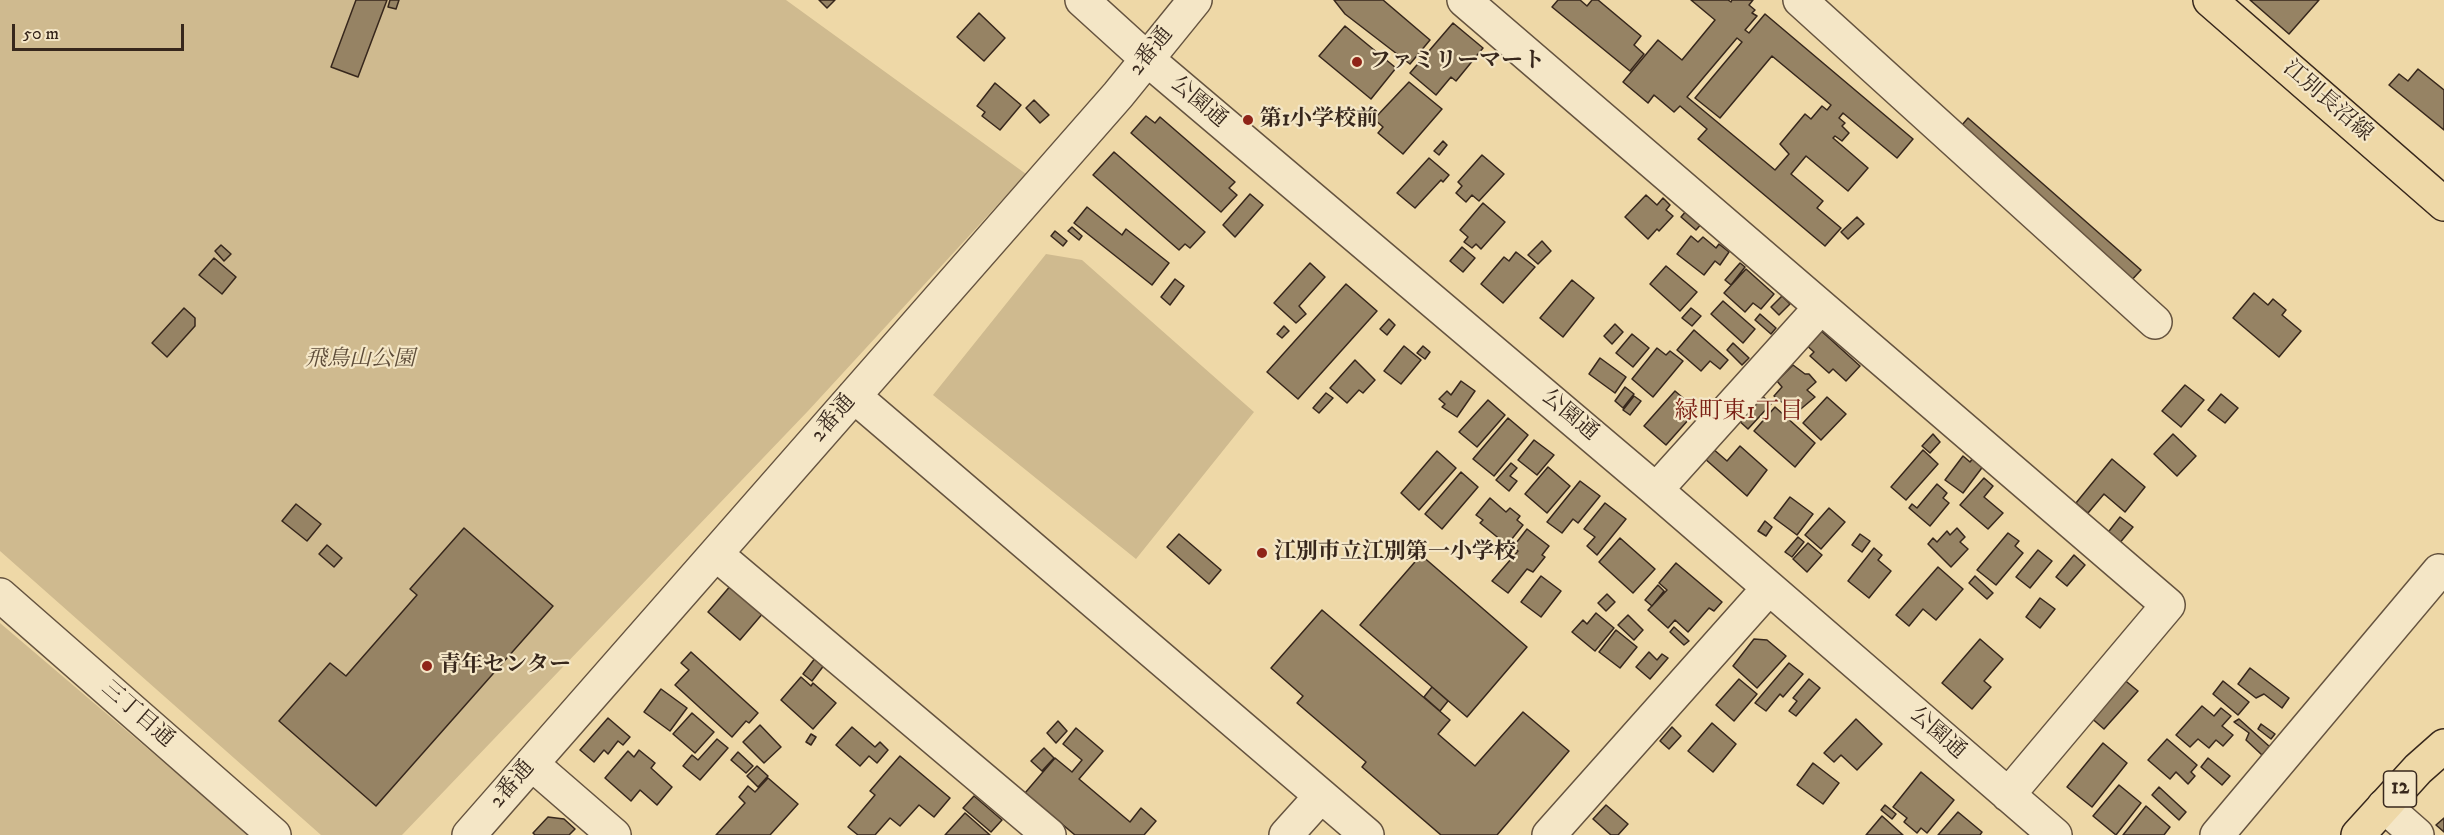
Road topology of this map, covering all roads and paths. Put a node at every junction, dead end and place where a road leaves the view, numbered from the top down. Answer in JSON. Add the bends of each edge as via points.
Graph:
{"nodes":[{"id":1,"x":1082,"y":0,"type":"edge"},
{"id":2,"x":1195,"y":0,"type":"edge"},
{"id":3,"x":1464,"y":0,"type":"edge"},
{"id":4,"x":1800,"y":0,"type":"edge"},
{"id":5,"x":2210,"y":0,"type":"edge"},
{"id":6,"x":1146,"y":59,"type":"junction"},
{"id":7,"x":2444,"y":204,"type":"edge"},
{"id":8,"x":1821,"y":307,"type":"junction"},
{"id":9,"x":2155,"y":322,"type":"dead end"},
{"id":10,"x":854,"y":396,"type":"junction"},
{"id":11,"x":1656,"y":490,"type":"junction"},
{"id":12,"x":716,"y":554,"type":"junction"},
{"id":13,"x":2439,"y":571,"type":"dead end"},
{"id":14,"x":1768,"y":589,"type":"junction"},
{"id":15,"x":0,"y":595,"type":"edge"},
{"id":16,"x":2444,"y":746,"type":"edge"},
{"id":17,"x":532,"y":764,"type":"junction"},
{"id":18,"x":2008,"y":795,"type":"junction"},
{"id":19,"x":1321,"y":796,"type":"junction"},
{"id":20,"x":2384,"y":806,"type":"junction"},
{"id":21,"x":274,"y":835,"type":"edge"},
{"id":22,"x":469,"y":835,"type":"edge"},
{"id":23,"x":614,"y":835,"type":"edge"},
{"id":24,"x":1049,"y":835,"type":"edge"},
{"id":25,"x":1286,"y":835,"type":"edge"},
{"id":26,"x":1367,"y":835,"type":"edge"},
{"id":27,"x":1549,"y":835,"type":"edge"},
{"id":28,"x":2055,"y":835,"type":"edge"},
{"id":29,"x":2217,"y":835,"type":"edge"},
{"id":30,"x":2358,"y":835,"type":"edge"},
{"id":31,"x":2417,"y":835,"type":"edge"}],
"edges":[{"from":1,"to":6,"type":"street","name":"公園通"},
{"from":2,"to":6,"type":"street","name":"2番通"},
{"from":3,"to":8,"type":"street"},
{"from":4,"to":9,"type":"street"},
{"from":5,"to":7,"type":"main road","name":"江別長沼線"},
{"from":6,"to":10,"type":"street","name":"2番通"},
{"from":6,"to":11,"type":"street","name":"公園通"},
{"from":8,"to":11,"type":"street"},
{"from":8,"to":18,"type":"street","via":[[2168,605]]},
{"from":10,"to":12,"type":"street","name":"2番通"},
{"from":10,"to":19,"type":"street"},
{"from":11,"to":14,"type":"street","name":"公園通"},
{"from":12,"to":17,"type":"street","name":"2番通"},
{"from":12,"to":24,"type":"street"},
{"from":13,"to":29,"type":"street"},
{"from":14,"to":18,"type":"street","name":"公園通"},
{"from":14,"to":27,"type":"street"},
{"from":15,"to":21,"type":"street","name":"三丁目通"},
{"from":16,"to":20,"type":"main road","number":"12"},
{"from":17,"to":22,"type":"street","name":"2番通"},
{"from":17,"to":23,"type":"street"},
{"from":18,"to":28,"type":"street","name":"公園通"},
{"from":19,"to":25,"type":"street"},
{"from":19,"to":26,"type":"street"},
{"from":20,"to":30,"type":"main road","number":"12"},
{"from":20,"to":31,"type":"street"}]}
